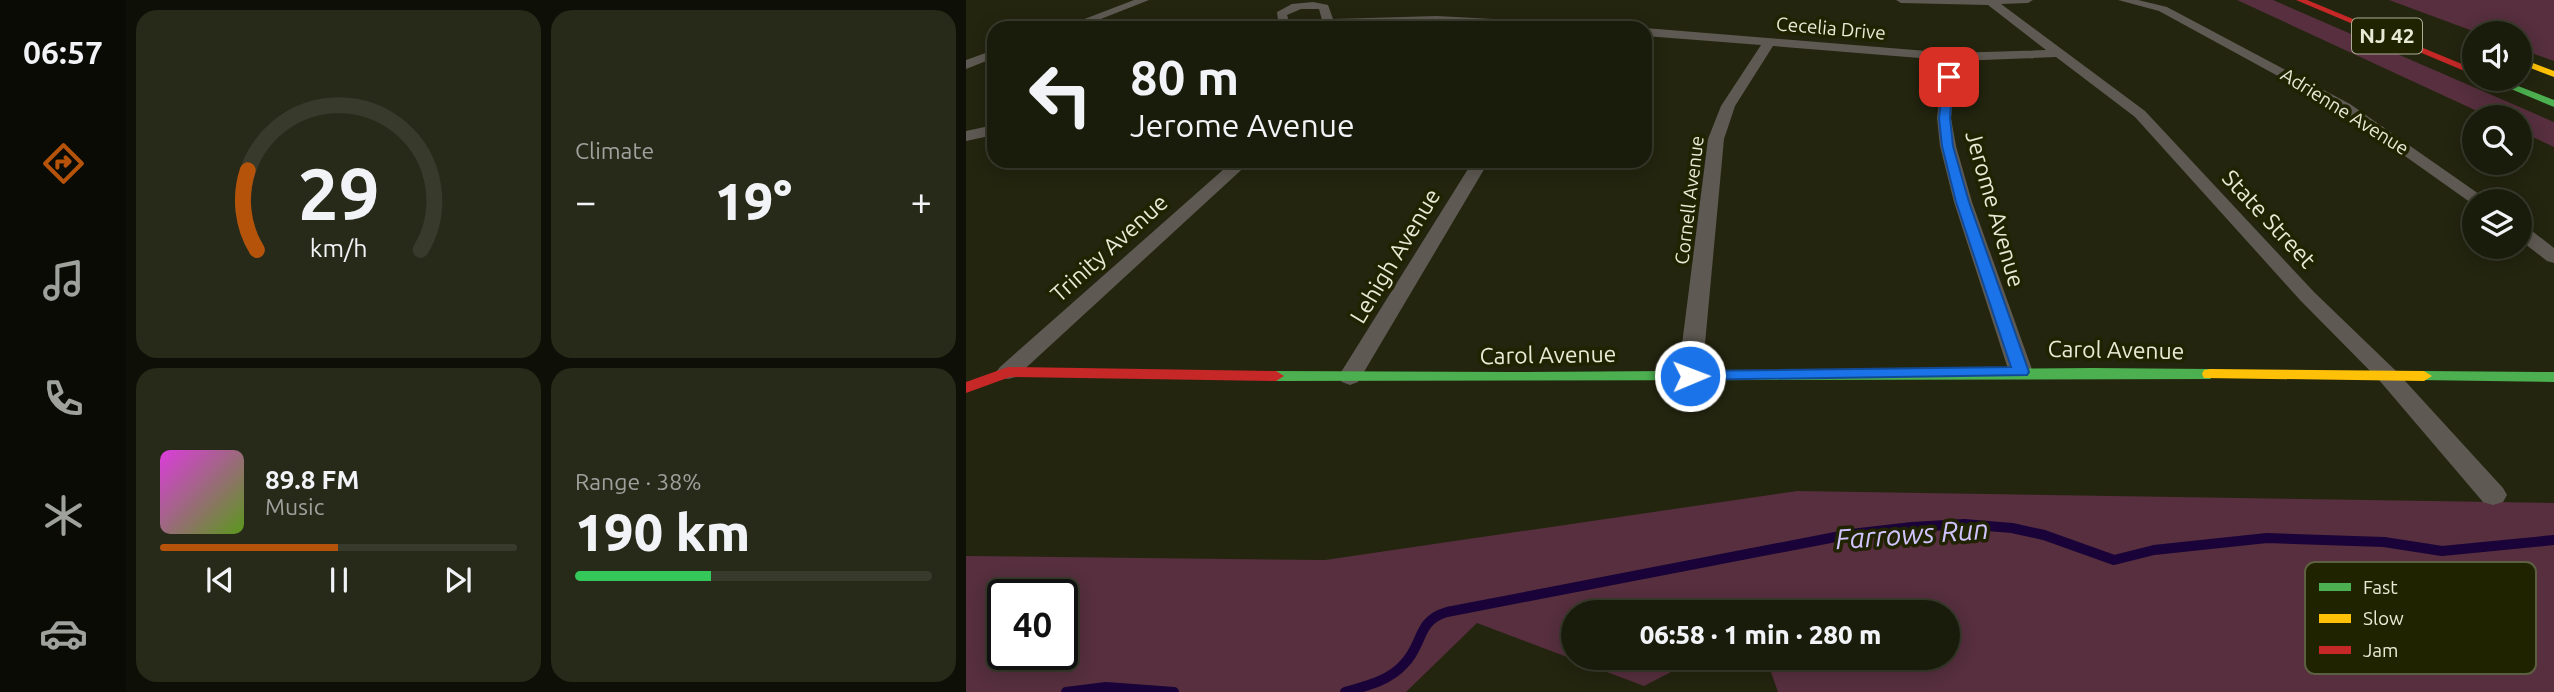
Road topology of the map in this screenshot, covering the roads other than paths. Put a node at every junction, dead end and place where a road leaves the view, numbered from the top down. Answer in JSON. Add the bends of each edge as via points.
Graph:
{"nodes":[{"id":1,"x":1144,"y":0,"type":"edge"},
{"id":2,"x":1901,"y":0,"type":"edge"},
{"id":3,"x":2028,"y":0,"type":"edge"},
{"id":4,"x":2123,"y":0,"type":"edge"},
{"id":5,"x":2300,"y":0,"type":"edge"},
{"id":6,"x":1989,"y":1,"type":"edge"},
{"id":7,"x":1451,"y":18,"type":"junction"},
{"id":8,"x":1086,"y":21,"type":"edge"},
{"id":9,"x":1283,"y":21,"type":"edge"},
{"id":10,"x":1328,"y":21,"type":"edge"},
{"id":11,"x":1340,"y":21,"type":"edge"},
{"id":12,"x":1446,"y":21,"type":"edge"},
{"id":13,"x":1492,"y":21,"type":"edge"},
{"id":14,"x":1652,"y":33,"type":"edge"},
{"id":15,"x":1769,"y":42,"type":"junction"},
{"id":16,"x":2057,"y":53,"type":"junction"},
{"id":17,"x":987,"y":57,"type":"edge"},
{"id":18,"x":1951,"y":57,"type":"junction"},
{"id":19,"x":966,"y":65,"type":"edge"},
{"id":20,"x":2532,"y":66,"type":"edge"},
{"id":21,"x":2462,"y":67,"type":"edge"},
{"id":22,"x":2554,"y":74,"type":"edge"},
{"id":23,"x":2522,"y":91,"type":"edge"},
{"id":24,"x":2554,"y":104,"type":"edge"},
{"id":25,"x":987,"y":132,"type":"edge"},
{"id":26,"x":966,"y":136,"type":"edge"},
{"id":27,"x":1234,"y":168,"type":"edge"},
{"id":28,"x":1477,"y":168,"type":"edge"},
{"id":29,"x":2463,"y":189,"type":"edge"},
{"id":30,"x":2532,"y":240,"type":"edge"},
{"id":31,"x":2554,"y":257,"type":"edge"},
{"id":32,"x":1008,"y":372,"type":"junction"},
{"id":33,"x":2021,"y":372,"type":"junction"},
{"id":34,"x":2386,"y":375,"type":"junction"},
{"id":35,"x":1690,"y":376,"type":"junction"},
{"id":36,"x":1350,"y":377,"type":"junction"},
{"id":37,"x":2554,"y":377,"type":"edge"},
{"id":38,"x":966,"y":388,"type":"edge"},
{"id":39,"x":2493,"y":495,"type":"dead end"}],
"edges":[{"from":1,"to":8,"type":"street"},
{"from":2,"to":6,"type":"street"},
{"from":3,"to":6,"type":"street"},
{"from":4,"to":29,"type":"street","name":"Adrienne Avenue","via":[[2163,9],[2345,107]]},
{"from":5,"to":21,"type":"main road","number":"NJ 42"},
{"from":6,"to":16,"type":"street","name":"State Street"},
{"from":7,"to":11,"type":"street"},
{"from":7,"to":12,"type":"street"},
{"from":7,"to":13,"type":"street"},
{"from":9,"to":10,"type":"street","via":[[1281,14],[1299,5],[1324,7]]},
{"from":14,"to":15,"type":"street","name":"Cecelia Drive"},
{"from":15,"to":18,"type":"street","name":"Cecelia Drive"},
{"from":15,"to":35,"type":"street","name":"Cornell Avenue","via":[[1728,106],[1716,139]]},
{"from":16,"to":18,"type":"street","name":"Cecelia Drive"},
{"from":16,"to":34,"type":"street","name":"State Street","via":[[2140,114]]},
{"from":17,"to":19,"type":"street"},
{"from":18,"to":33,"type":"street","name":"Jerome Avenue","via":[[1944,118],[1948,146]]},
{"from":20,"to":22,"type":"main road"},
{"from":23,"to":24,"type":"main road"},
{"from":25,"to":26,"type":"street"},
{"from":27,"to":32,"type":"street","name":"Trinity Avenue"},
{"from":28,"to":36,"type":"street","name":"Lehigh Avenue"},
{"from":30,"to":31,"type":"street"},
{"from":32,"to":36,"type":"main road","name":"Carol Avenue"},
{"from":32,"to":38,"type":"main road","name":"Carol Avenue"},
{"from":33,"to":34,"type":"main road","name":"Carol Avenue"},
{"from":33,"to":35,"type":"main road","name":"Carol Avenue"},
{"from":34,"to":37,"type":"main road","name":"Carol Avenue"},
{"from":34,"to":39,"type":"street","name":"State Street"},
{"from":35,"to":36,"type":"main road","name":"Carol Avenue"}]}
